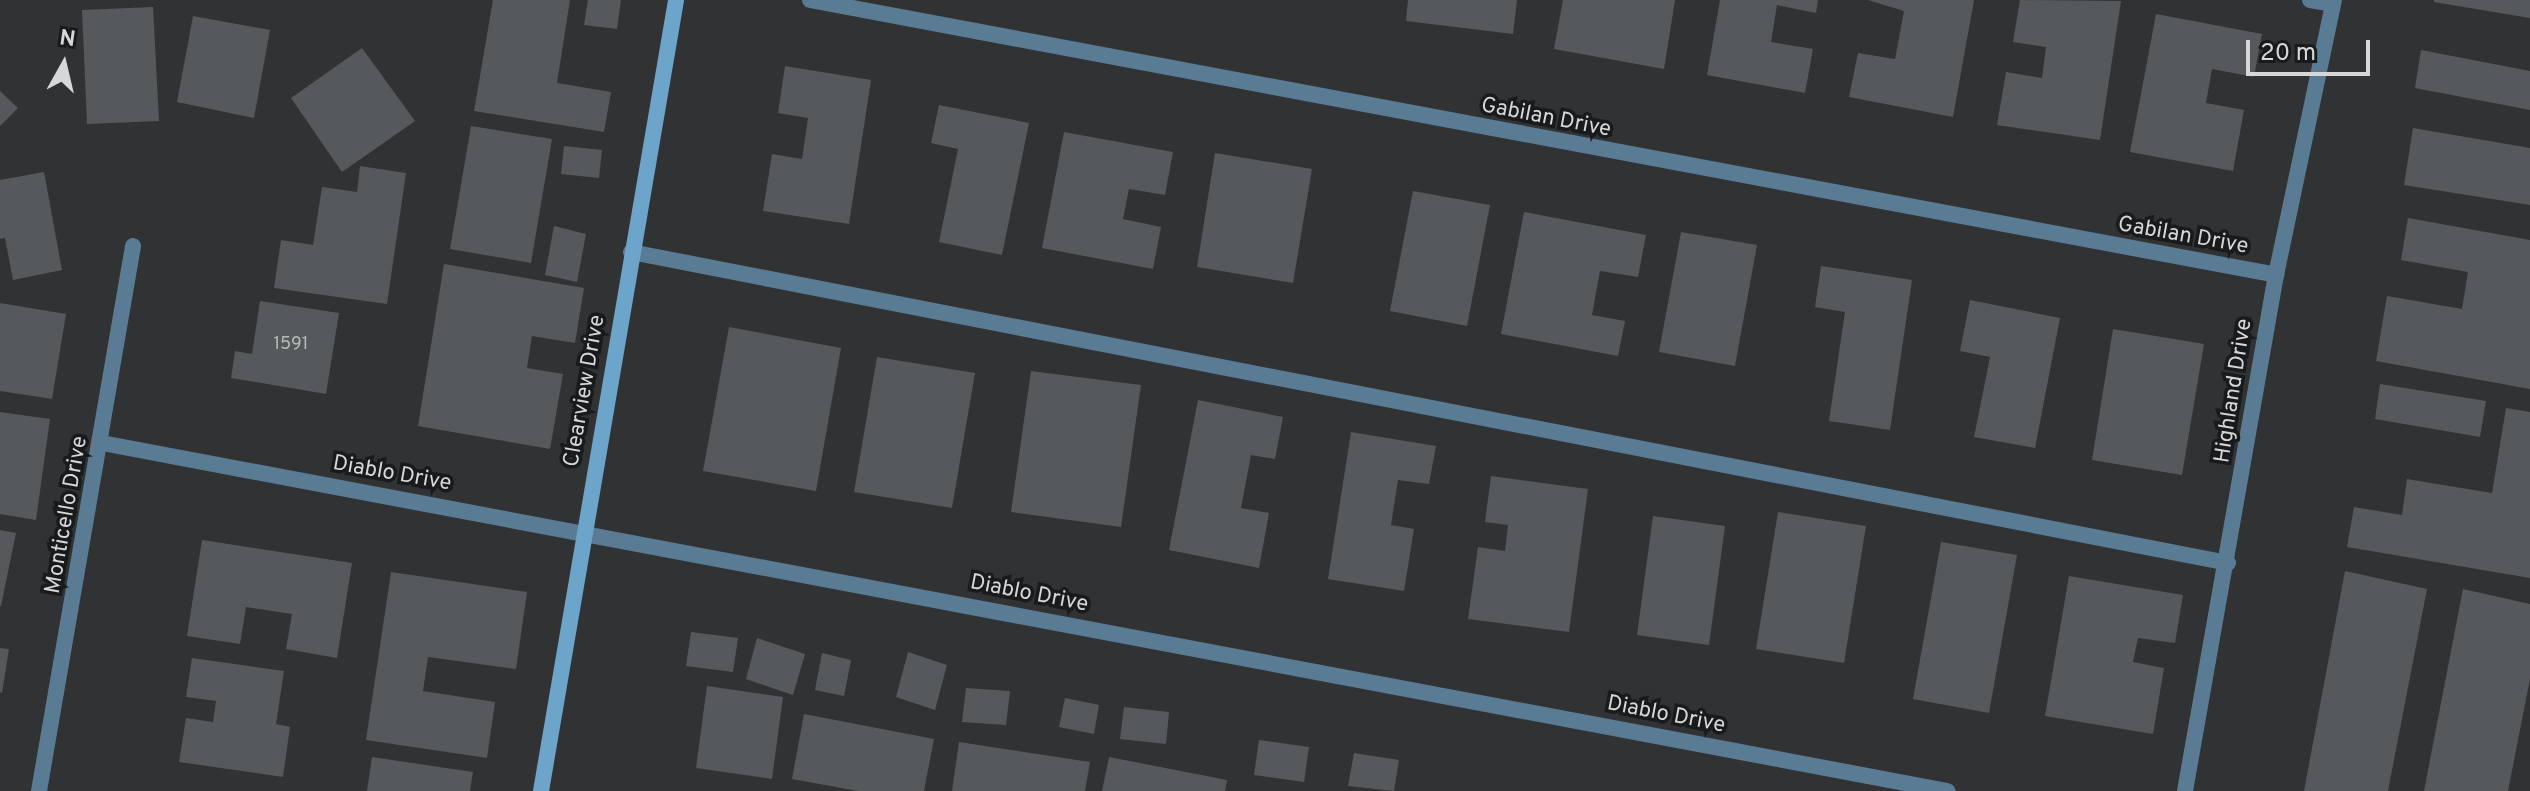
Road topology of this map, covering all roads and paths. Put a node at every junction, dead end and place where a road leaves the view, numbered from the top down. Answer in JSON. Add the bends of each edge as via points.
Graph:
{"nodes":[{"id":1,"x":676,"y":0,"type":"edge"},
{"id":2,"x":810,"y":0,"type":"edge"},
{"id":3,"x":2310,"y":0,"type":"edge"},
{"id":4,"x":2334,"y":2,"type":"edge"},
{"id":5,"x":133,"y":246,"type":"dead end"},
{"id":6,"x":631,"y":252,"type":"junction"},
{"id":7,"x":2276,"y":275,"type":"junction"},
{"id":8,"x":102,"y":443,"type":"junction"},
{"id":9,"x":583,"y":532,"type":"junction"},
{"id":10,"x":2228,"y":563,"type":"junction"},
{"id":11,"x":39,"y":791,"type":"edge"},
{"id":12,"x":541,"y":791,"type":"edge"},
{"id":13,"x":1947,"y":791,"type":"edge"},
{"id":14,"x":2185,"y":791,"type":"edge"}],
"edges":[{"from":1,"to":6,"type":"street","name":"Clearview Drive"},
{"from":2,"to":7,"type":"street","name":"Gabilan Drive"},
{"from":3,"to":4,"type":"street"},
{"from":4,"to":7,"type":"street","name":"Highland Drive"},
{"from":5,"to":8,"type":"street","name":"Monticello Drive"},
{"from":6,"to":9,"type":"street","name":"Clearview Drive"},
{"from":6,"to":10,"type":"street"},
{"from":7,"to":10,"type":"street","name":"Highland Drive"},
{"from":8,"to":9,"type":"street","name":"Diablo Drive"},
{"from":8,"to":11,"type":"street","name":"Monticello Drive"},
{"from":9,"to":12,"type":"street","name":"Clearview Drive"},
{"from":9,"to":13,"type":"street","name":"Diablo Drive"},
{"from":10,"to":14,"type":"street","name":"Highland Drive"}]}
